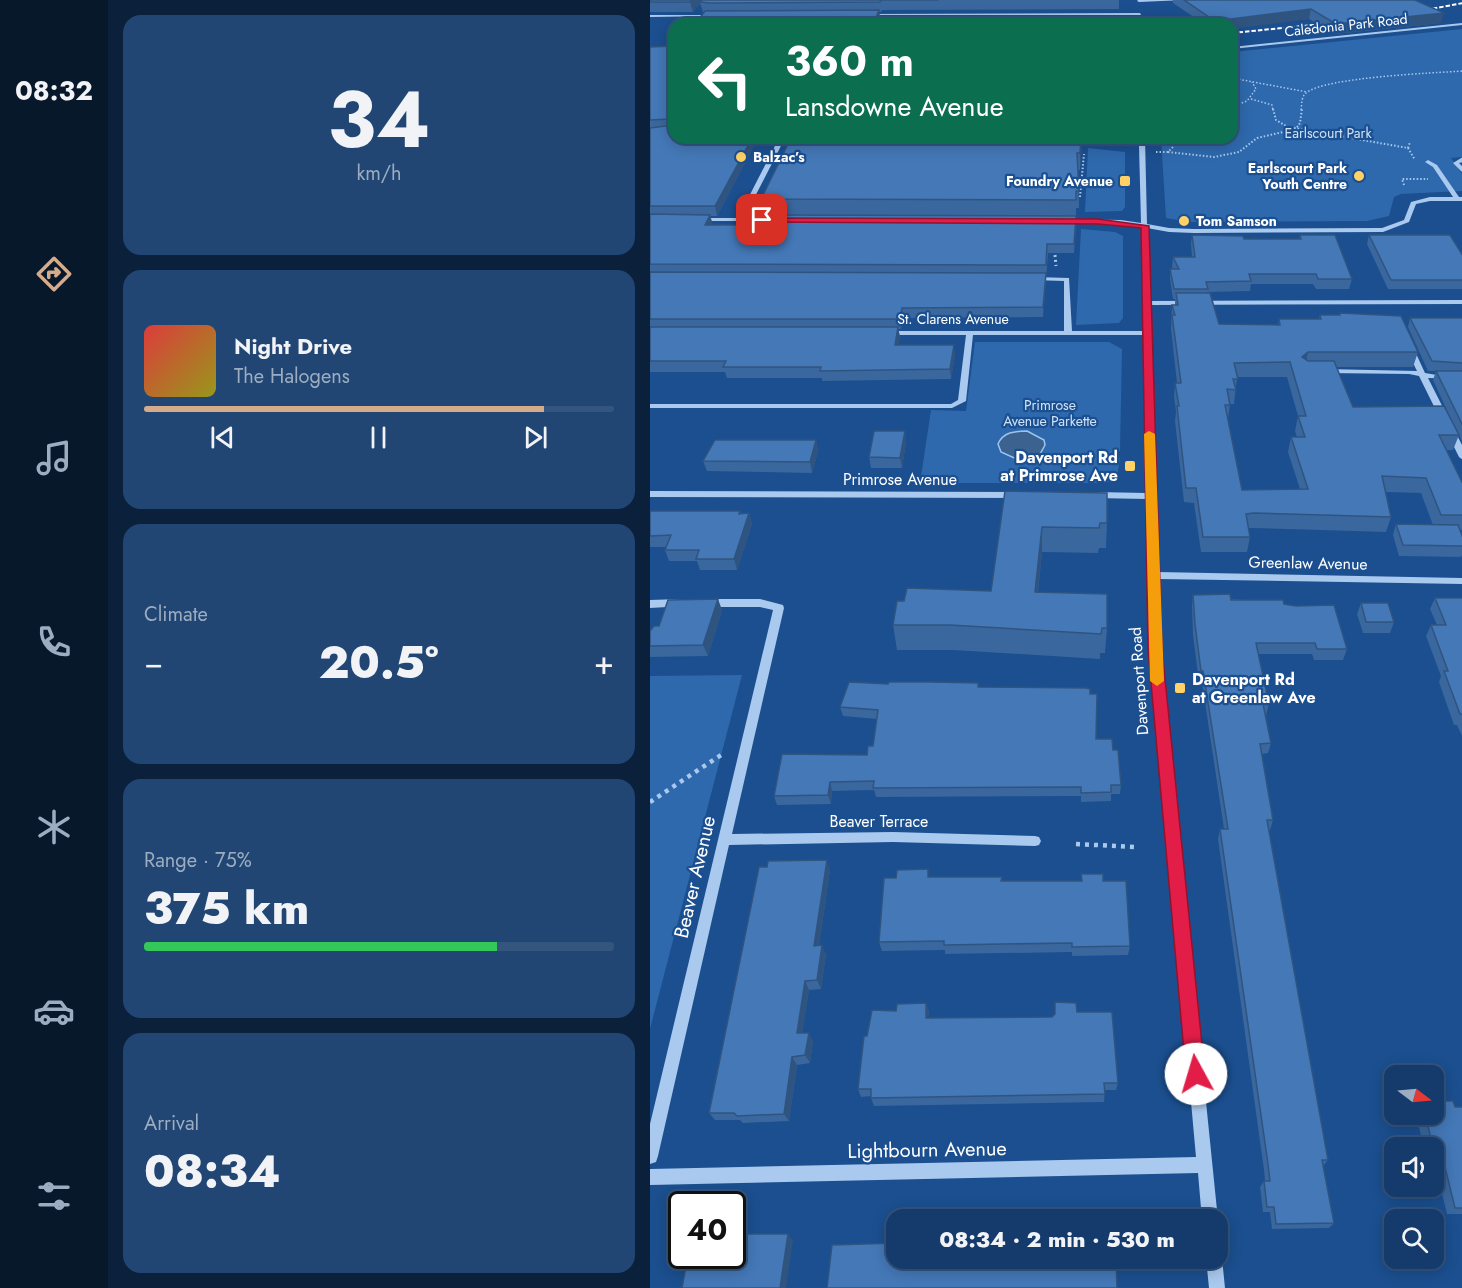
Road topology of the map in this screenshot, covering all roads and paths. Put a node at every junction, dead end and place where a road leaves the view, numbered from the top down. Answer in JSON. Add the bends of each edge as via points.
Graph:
{"nodes":[{"id":1,"x":1139,"y":0,"type":"edge"},
{"id":2,"x":1183,"y":0,"type":"edge"},
{"id":3,"x":701,"y":7,"type":"edge"},
{"id":4,"x":1140,"y":14,"type":"junction"},
{"id":5,"x":860,"y":15,"type":"edge"},
{"id":6,"x":650,"y":16,"type":"edge"},
{"id":7,"x":694,"y":16,"type":"junction"},
{"id":8,"x":718,"y":16,"type":"edge"},
{"id":9,"x":1140,"y":18,"type":"edge"},
{"id":10,"x":1463,"y":24,"type":"edge"},
{"id":11,"x":1238,"y":47,"type":"edge"},
{"id":12,"x":1463,"y":71,"type":"edge"},
{"id":13,"x":1238,"y":79,"type":"edge"},
{"id":14,"x":1251,"y":82,"type":"junction"},
{"id":15,"x":1307,"y":92,"type":"junction"},
{"id":16,"x":1250,"y":99,"type":"junction"},
{"id":17,"x":1238,"y":104,"type":"edge"},
{"id":18,"x":1296,"y":129,"type":"junction"},
{"id":19,"x":1410,"y":142,"type":"dead end"},
{"id":20,"x":779,"y":144,"type":"edge"},
{"id":21,"x":1142,"y":144,"type":"edge"},
{"id":22,"x":1176,"y":144,"type":"edge"},
{"id":23,"x":1084,"y":148,"type":"dead end"},
{"id":24,"x":1408,"y":148,"type":"junction"},
{"id":25,"x":1241,"y":150,"type":"junction"},
{"id":26,"x":1250,"y":150,"type":"dead end"},
{"id":27,"x":1143,"y":152,"type":"junction"},
{"id":28,"x":1168,"y":152,"type":"junction"},
{"id":29,"x":1463,"y":159,"type":"edge"},
{"id":30,"x":1415,"y":160,"type":"dead end"},
{"id":31,"x":1428,"y":162,"type":"dead end"},
{"id":32,"x":1463,"y":171,"type":"edge"},
{"id":33,"x":1444,"y":180,"type":"junction"},
{"id":34,"x":1404,"y":184,"type":"dead end"},
{"id":35,"x":1080,"y":197,"type":"edge"},
{"id":36,"x":1460,"y":199,"type":"edge"},
{"id":37,"x":695,"y":220,"type":"edge"},
{"id":38,"x":740,"y":220,"type":"junction"},
{"id":39,"x":775,"y":220,"type":"edge"},
{"id":40,"x":1053,"y":221,"type":"edge"},
{"id":41,"x":1145,"y":226,"type":"junction"},
{"id":42,"x":1024,"y":279,"type":"edge"},
{"id":43,"x":1463,"y":302,"type":"edge"},
{"id":44,"x":1147,"y":303,"type":"junction"},
{"id":45,"x":875,"y":333,"type":"edge"},
{"id":46,"x":970,"y":333,"type":"junction"},
{"id":47,"x":1068,"y":333,"type":"junction"},
{"id":48,"x":1147,"y":333,"type":"junction"},
{"id":49,"x":1404,"y":337,"type":"edge"},
{"id":50,"x":1317,"y":371,"type":"edge"},
{"id":51,"x":1422,"y":374,"type":"junction"},
{"id":52,"x":1463,"y":377,"type":"edge"},
{"id":53,"x":650,"y":406,"type":"edge"},
{"id":54,"x":1463,"y":457,"type":"edge"},
{"id":55,"x":650,"y":494,"type":"edge"},
{"id":56,"x":1031,"y":495,"type":"edge"},
{"id":57,"x":1088,"y":495,"type":"edge"},
{"id":58,"x":1151,"y":496,"type":"junction"},
{"id":59,"x":1152,"y":575,"type":"junction"},
{"id":60,"x":1463,"y":581,"type":"edge"},
{"id":61,"x":650,"y":604,"type":"edge"},
{"id":62,"x":724,"y":753,"type":"dead end"},
{"id":63,"x":650,"y":802,"type":"edge"},
{"id":64,"x":724,"y":840,"type":"junction"},
{"id":65,"x":1035,"y":841,"type":"dead end"},
{"id":66,"x":1076,"y":844,"type":"dead end"},
{"id":67,"x":1136,"y":847,"type":"dead end"},
{"id":68,"x":650,"y":1156,"type":"edge"},
{"id":69,"x":1204,"y":1165,"type":"junction"},
{"id":70,"x":650,"y":1177,"type":"edge"},
{"id":71,"x":1209,"y":1209,"type":"edge"},
{"id":72,"x":1215,"y":1269,"type":"edge"},
{"id":73,"x":1217,"y":1288,"type":"edge"}],
"edges":[{"from":1,"to":2,"type":"street"},
{"from":1,"to":4,"type":"street"},
{"from":3,"to":7,"type":"street"},
{"from":4,"to":5,"type":"street"},
{"from":4,"to":9,"type":"street"},
{"from":6,"to":7,"type":"street"},
{"from":7,"to":8,"type":"street"},
{"from":10,"to":11,"type":"street","name":"Caledonia Park Road"},
{"from":12,"to":15,"type":"path","via":[[1391,75]]},
{"from":13,"to":14,"type":"path"},
{"from":14,"to":15,"type":"path"},
{"from":14,"to":16,"type":"path","via":[[1256,88]]},
{"from":15,"to":18,"type":"path"},
{"from":16,"to":17,"type":"path"},
{"from":16,"to":18,"type":"path","via":[[1272,105],[1276,120]]},
{"from":18,"to":24,"type":"path"},
{"from":18,"to":25,"type":"path","via":[[1257,138]]},
{"from":19,"to":24,"type":"path"},
{"from":20,"to":38,"type":"street"},
{"from":21,"to":27,"type":"street","name":"Davenport Road"},
{"from":22,"to":28,"type":"path"},
{"from":23,"to":35,"type":"path"},
{"from":24,"to":30,"type":"path"},
{"from":25,"to":26,"type":"path"},
{"from":25,"to":28,"type":"path","via":[[1214,157]]},
{"from":27,"to":28,"type":"path"},
{"from":27,"to":41,"type":"street","name":"Davenport Road"},
{"from":29,"to":32,"type":"street","via":[[1456,163]]},
{"from":31,"to":33,"type":"street"},
{"from":33,"to":34,"type":"path","via":[[1402,179]]},
{"from":33,"to":36,"type":"street"},
{"from":36,"to":41,"type":"street","via":[[1413,203],[1407,221],[1383,230],[1194,231]]},
{"from":37,"to":38,"type":"street"},
{"from":38,"to":39,"type":"street"},
{"from":40,"to":41,"type":"street"},
{"from":41,"to":44,"type":"street","name":"Davenport Road"},
{"from":42,"to":47,"type":"street","via":[[1067,279]]},
{"from":43,"to":44,"type":"street"},
{"from":44,"to":48,"type":"street","name":"Davenport Road"},
{"from":45,"to":46,"type":"street","name":"St. Clarens Avenue"},
{"from":46,"to":47,"type":"street","name":"St. Clarens Avenue"},
{"from":46,"to":53,"type":"street","via":[[962,401],[952,406]]},
{"from":47,"to":48,"type":"street","name":"St. Clarens Avenue"},
{"from":48,"to":58,"type":"street","name":"Davenport Road"},
{"from":49,"to":51,"type":"street"},
{"from":50,"to":51,"type":"street"},
{"from":51,"to":52,"type":"street"},
{"from":51,"to":54,"type":"street"},
{"from":55,"to":56,"type":"street","name":"Primrose Avenue"},
{"from":57,"to":58,"type":"street"},
{"from":58,"to":59,"type":"street","name":"Davenport Road"},
{"from":59,"to":60,"type":"street","name":"Greenlaw Avenue"},
{"from":59,"to":69,"type":"street","name":"Davenport Road","via":[[1159,705]]},
{"from":61,"to":64,"type":"street","name":"Beaver Avenue","via":[[760,603],[779,608]]},
{"from":62,"to":63,"type":"path"},
{"from":64,"to":65,"type":"street","name":"Beaver Terrace","via":[[893,837]]},
{"from":64,"to":68,"type":"street","name":"Beaver Avenue"},
{"from":66,"to":67,"type":"path"},
{"from":69,"to":70,"type":"street","name":"Lightbourn Avenue"},
{"from":69,"to":71,"type":"street","name":"Davenport Road"},
{"from":72,"to":73,"type":"street"}]}
